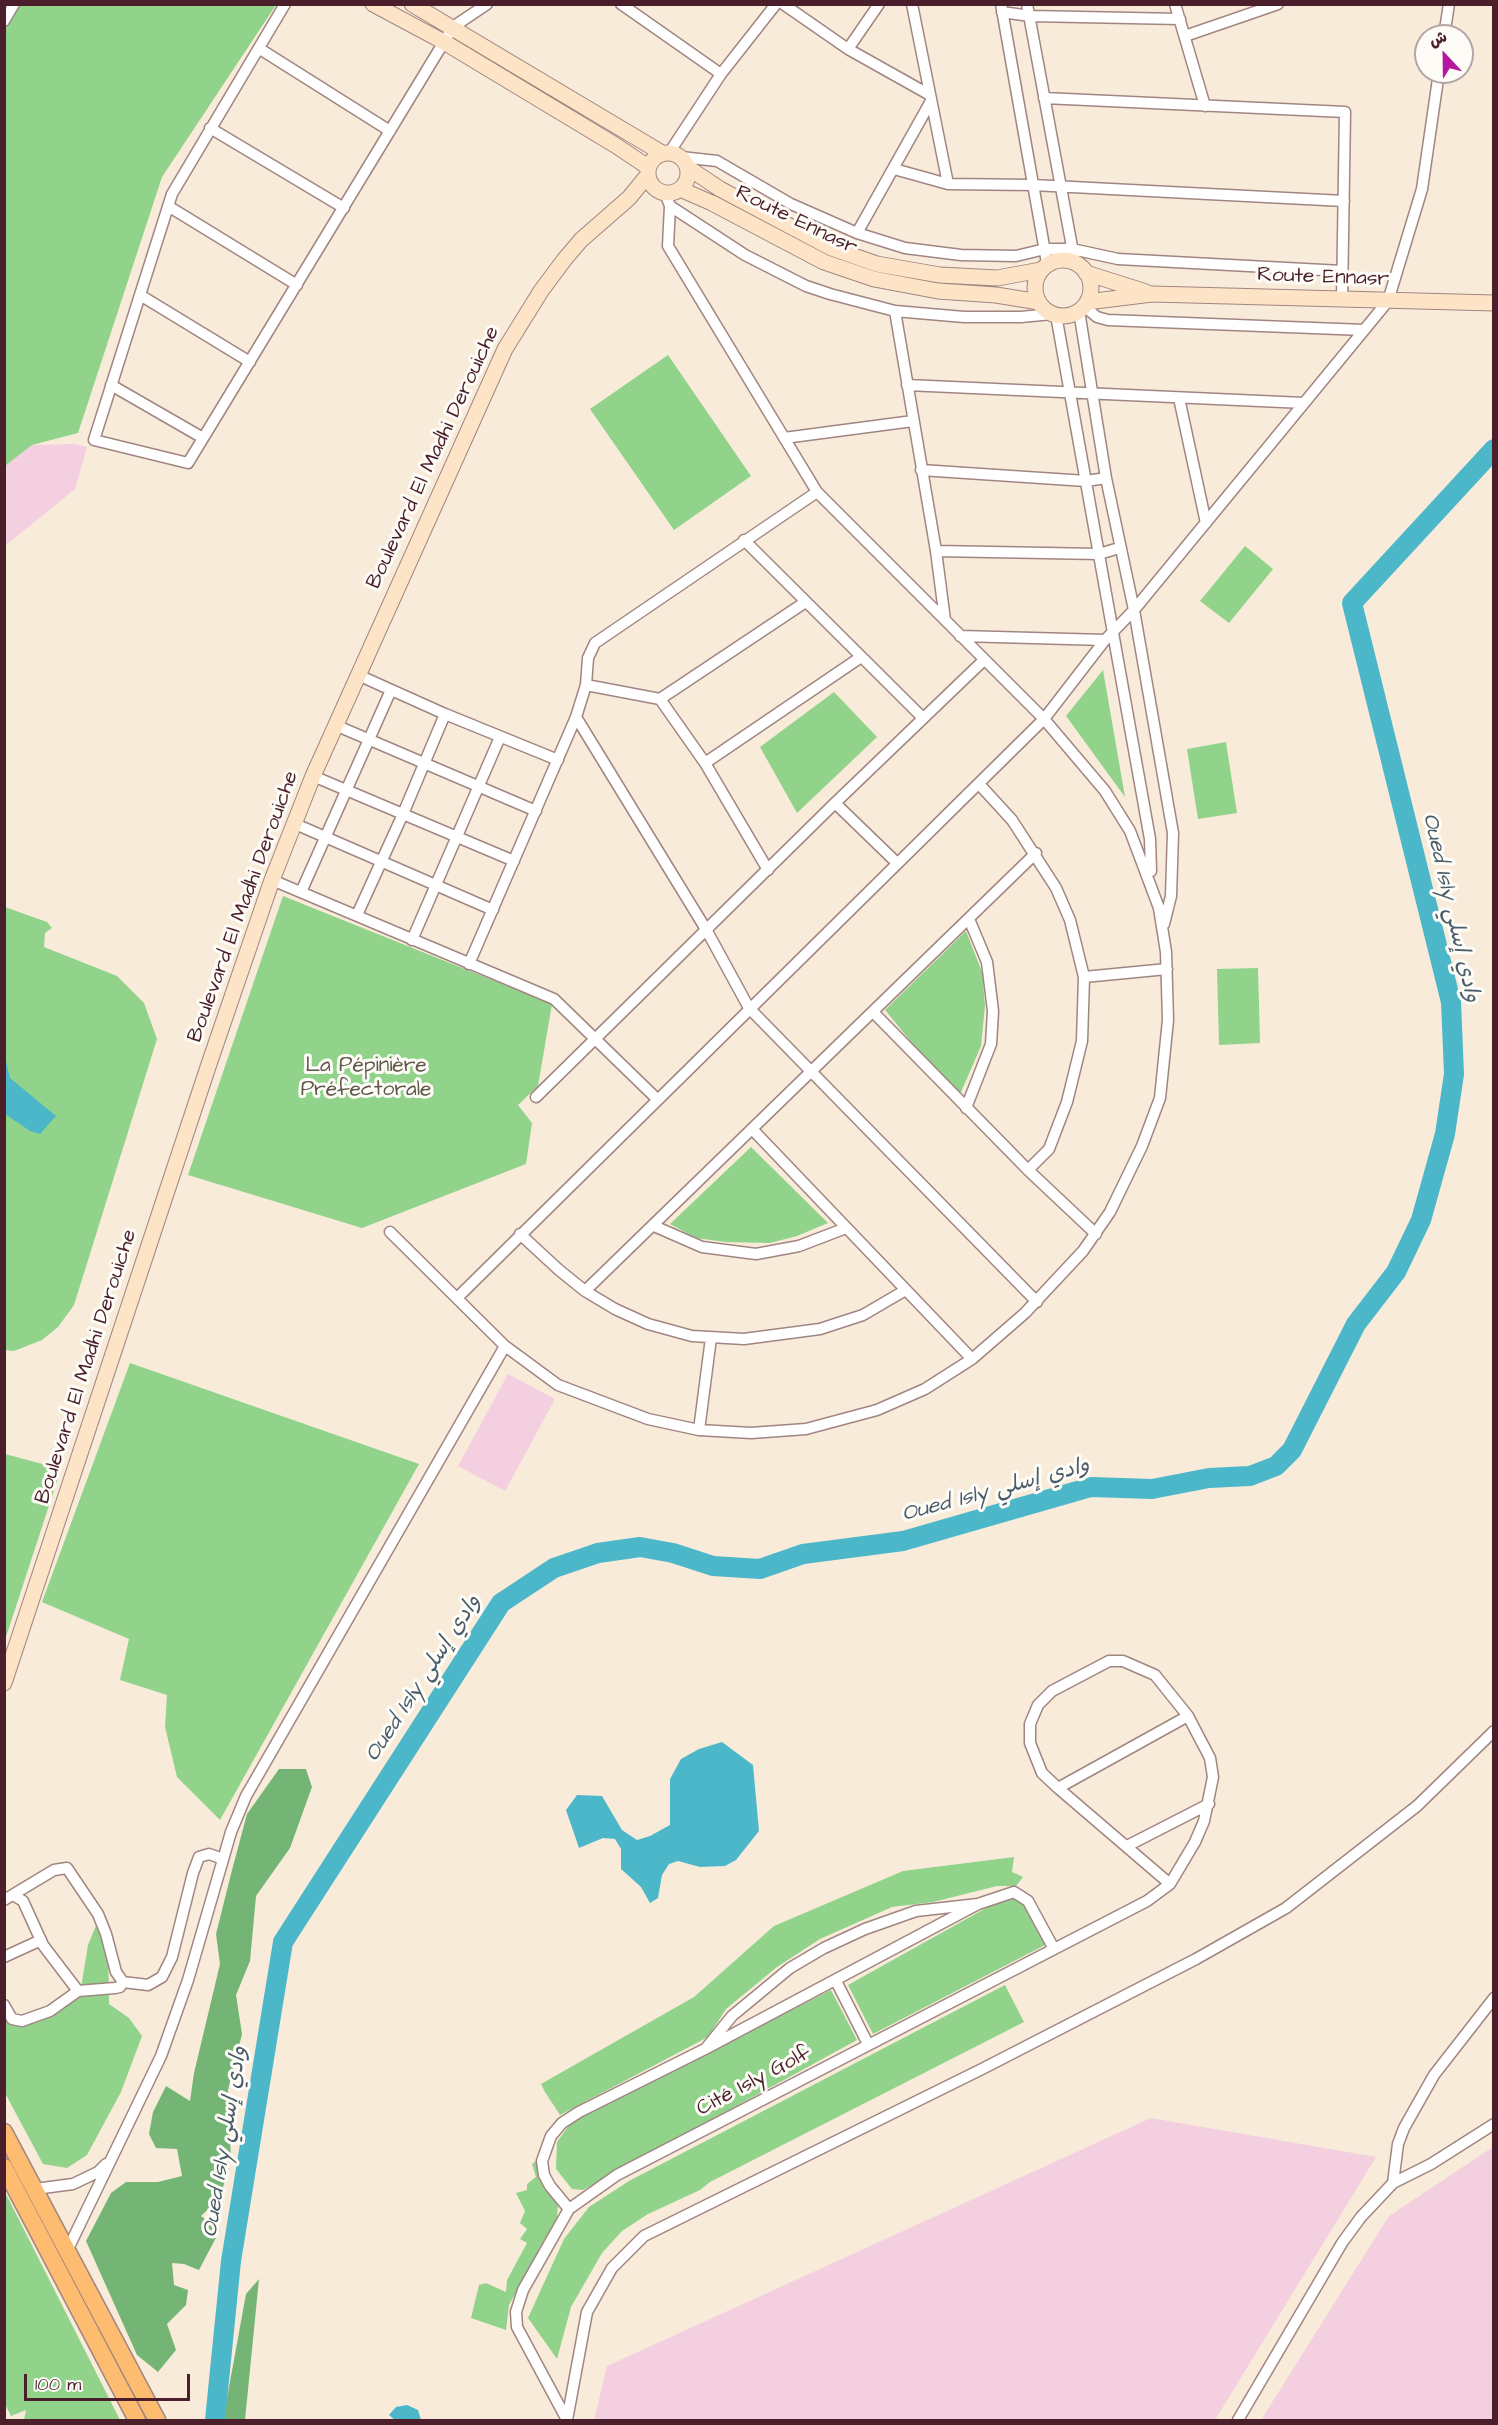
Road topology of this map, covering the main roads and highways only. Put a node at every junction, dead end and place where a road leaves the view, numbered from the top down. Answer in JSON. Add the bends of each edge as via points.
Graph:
{"nodes":[{"id":1,"x":373,"y":4,"type":"edge"},
{"id":2,"x":411,"y":4,"type":"edge"},
{"id":3,"x":675,"y":158,"type":"junction"},
{"id":4,"x":647,"y":172,"type":"junction"},
{"id":5,"x":668,"y":195,"type":"junction"},
{"id":6,"x":629,"y":198,"type":"junction"},
{"id":7,"x":1044,"y":261,"type":"junction"},
{"id":8,"x":1078,"y":262,"type":"junction"},
{"id":9,"x":1152,"y":294,"type":"junction"},
{"id":10,"x":1039,"y":302,"type":"junction"},
{"id":11,"x":1494,"y":303,"type":"edge"},
{"id":12,"x":1083,"y":307,"type":"junction"},
{"id":13,"x":4,"y":1683,"type":"edge"},
{"id":14,"x":4,"y":2132,"type":"edge"},
{"id":15,"x":4,"y":2167,"type":"edge"},
{"id":16,"x":137,"y":2421,"type":"edge"},
{"id":17,"x":157,"y":2421,"type":"edge"}],
"edges":[{"from":1,"to":4,"type":"main road","via":[[615,145]]},
{"from":2,"to":3,"type":"main road","name":"Route Ennasr"},
{"from":3,"to":4,"type":"main road","name":"Boulevard El Madhi Derouiche","via":[[653,158]]},
{"from":3,"to":5,"type":"main road","via":[[688,178]]},
{"from":3,"to":7,"type":"main road","name":"Route Ennasr","via":[[720,189],[831,248],[878,264],[940,275],[997,278]]},
{"from":4,"to":5,"type":"main road"},
{"from":4,"to":6,"type":"main road","name":"Boulevard El Madhi Derouiche"},
{"from":5,"to":6,"type":"main road"},
{"from":5,"to":10,"type":"main road","name":"Route Ennasr","via":[[712,203],[824,262],[874,279],[938,291]]},
{"from":6,"to":13,"type":"main road","name":"Boulevard El Madhi Derouiche","via":[[564,260],[506,349],[293,823]]},
{"from":7,"to":8,"type":"main road"},
{"from":7,"to":10,"type":"main road","via":[[1035,289]]},
{"from":8,"to":9,"type":"main road","name":"Route Ennasr"},
{"from":8,"to":12,"type":"main road","via":[[1091,288]]},
{"from":9,"to":11,"type":"main road","name":"Route Ennasr"},
{"from":9,"to":12,"type":"main road","name":"Route Ennasr"},
{"from":10,"to":12,"type":"main road","via":[[1054,314],[1064,316]]},
{"from":14,"to":17,"type":"main road"},
{"from":15,"to":16,"type":"main road"}]}
